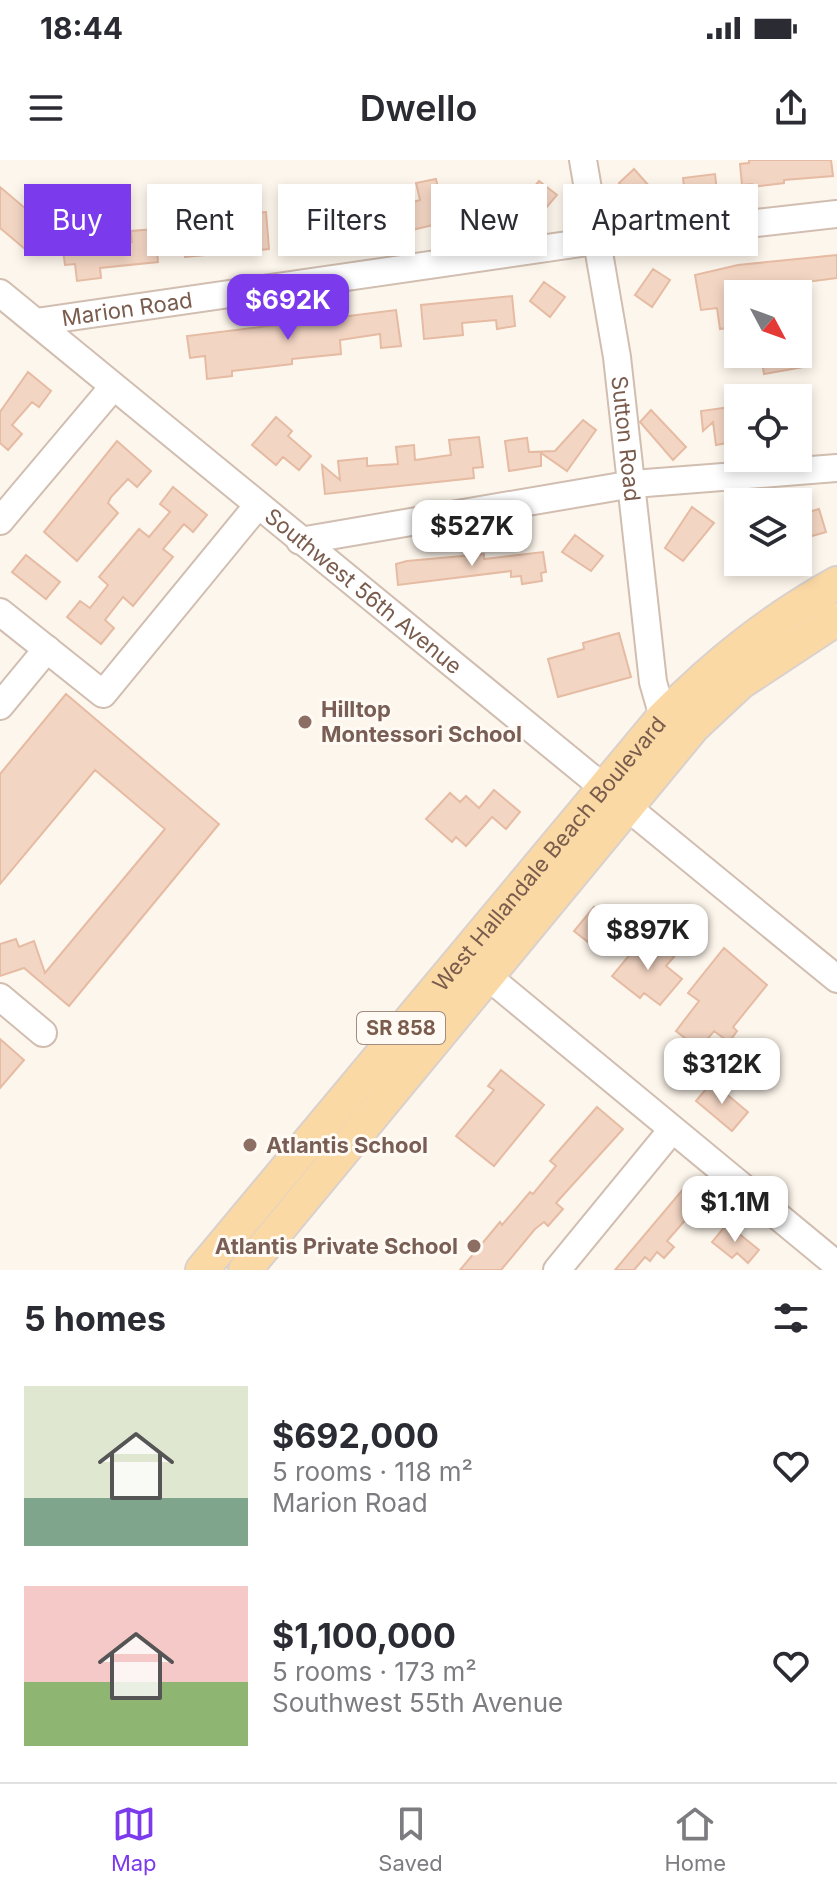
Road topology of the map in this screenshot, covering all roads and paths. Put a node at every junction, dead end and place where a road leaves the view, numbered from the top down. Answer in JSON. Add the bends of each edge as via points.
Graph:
{"nodes":[{"id":1,"x":583,"y":160,"type":"edge"},
{"id":2,"x":587,"y":184,"type":"edge"},
{"id":3,"x":837,"y":214,"type":"edge"},
{"id":4,"x":758,"y":223,"type":"edge"},
{"id":5,"x":563,"y":246,"type":"edge"},
{"id":6,"x":598,"y":256,"type":"edge"},
{"id":7,"x":0,"y":293,"type":"edge"},
{"id":8,"x":36,"y":322,"type":"junction"},
{"id":9,"x":113,"y":387,"type":"junction"},
{"id":10,"x":837,"y":468,"type":"edge"},
{"id":11,"x":633,"y":484,"type":"junction"},
{"id":12,"x":258,"y":505,"type":"junction"},
{"id":13,"x":0,"y":521,"type":"edge"},
{"id":14,"x":300,"y":541,"type":"junction"},
{"id":15,"x":837,"y":583,"type":"edge"},
{"id":16,"x":0,"y":612,"type":"edge"},
{"id":17,"x":837,"y":619,"type":"edge"},
{"id":18,"x":47,"y":649,"type":"junction"},
{"id":19,"x":0,"y":706,"type":"edge"},
{"id":20,"x":663,"y":717,"type":"junction"},
{"id":21,"x":601,"y":788,"type":"junction"},
{"id":22,"x":626,"y":808,"type":"junction"},
{"id":23,"x":486,"y":975,"type":"junction"},
{"id":24,"x":837,"y":979,"type":"edge"},
{"id":25,"x":0,"y":997,"type":"edge"},
{"id":26,"x":43,"y":1033,"type":"dead end"},
{"id":27,"x":671,"y":1131,"type":"junction"},
{"id":28,"x":837,"y":1265,"type":"edge"},
{"id":29,"x":202,"y":1270,"type":"edge"},
{"id":30,"x":245,"y":1270,"type":"edge"},
{"id":31,"x":557,"y":1270,"type":"edge"}],
"edges":[{"from":1,"to":2,"type":"street","name":"Sutton Road"},
{"from":3,"to":4,"type":"street","name":"Marion Road"},
{"from":5,"to":8,"type":"street","name":"Marion Road"},
{"from":6,"to":11,"type":"street","name":"Sutton Road"},
{"from":7,"to":8,"type":"street","name":"Southwest 56th Avenue"},
{"from":8,"to":9,"type":"street","name":"Southwest 56th Avenue"},
{"from":9,"to":12,"type":"street","name":"Southwest 56th Avenue"},
{"from":9,"to":13,"type":"street"},
{"from":10,"to":11,"type":"street"},
{"from":11,"to":14,"type":"street"},
{"from":11,"to":20,"type":"street","name":"Sutton Road","via":[[653,682]]},
{"from":12,"to":14,"type":"street","name":"Southwest 56th Avenue"},
{"from":12,"to":18,"type":"street","via":[[103,694]]},
{"from":14,"to":21,"type":"street","name":"Southwest 56th Avenue"},
{"from":15,"to":20,"type":"main road","name":"West Hallandale Beach Boulevard","number":"SR 858","via":[[782,614],[719,661]]},
{"from":16,"to":18,"type":"street"},
{"from":17,"to":22,"type":"main road","name":"West Hallandale Beach Boulevard","number":"SR 858","via":[[740,683],[694,726]]},
{"from":18,"to":19,"type":"street"},
{"from":20,"to":21,"type":"main road","name":"West Hallandale Beach Boulevard","number":"SR 858"},
{"from":21,"to":22,"type":"street","name":"Southwest 56th Avenue"},
{"from":21,"to":29,"type":"main road","name":"West Hallandale Beach Boulevard","number":"SR 858"},
{"from":22,"to":23,"type":"main road","name":"West Hallandale Beach Boulevard","number":"SR 858"},
{"from":22,"to":24,"type":"street","name":"Southwest 56th Avenue"},
{"from":23,"to":27,"type":"street"},
{"from":23,"to":30,"type":"main road","name":"West Hallandale Beach Boulevard","number":"SR 858"},
{"from":25,"to":26,"type":"street"},
{"from":27,"to":28,"type":"street"},
{"from":27,"to":31,"type":"street"}]}
